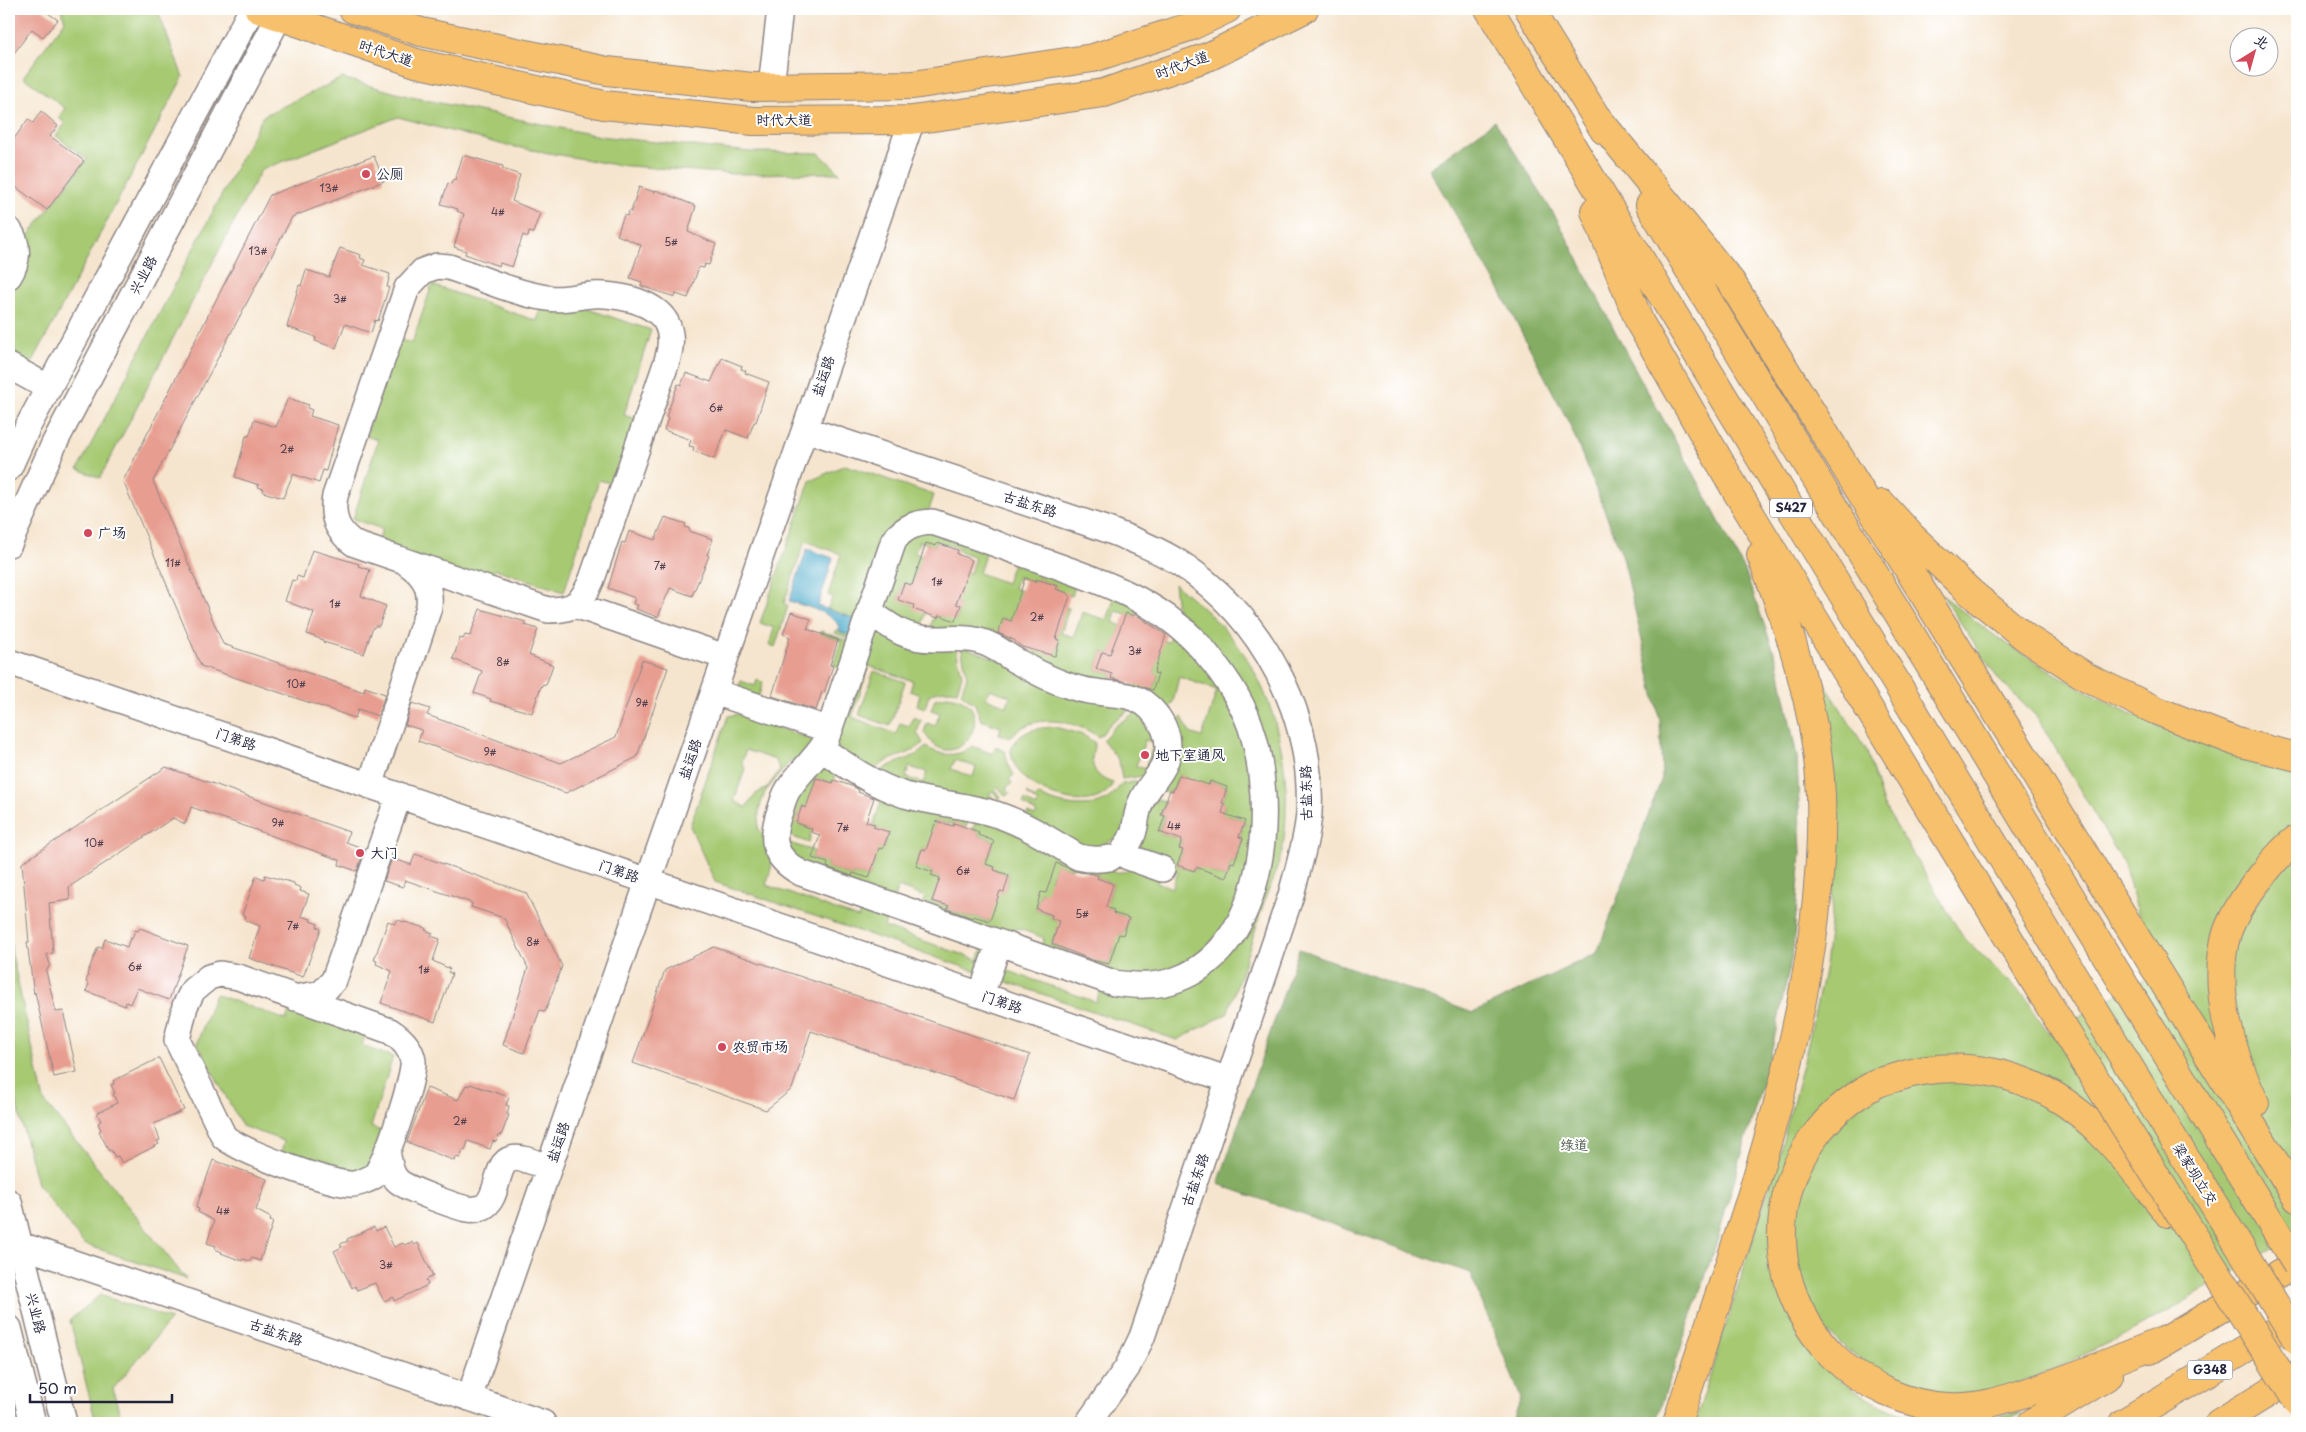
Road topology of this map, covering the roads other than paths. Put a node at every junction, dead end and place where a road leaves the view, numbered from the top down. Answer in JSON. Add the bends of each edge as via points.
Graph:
{"nodes":[{"id":1,"x":252,"y":9,"type":"edge"},
{"id":2,"x":353,"y":9,"type":"edge"},
{"id":3,"x":780,"y":9,"type":"edge"},
{"id":4,"x":1227,"y":9,"type":"edge"},
{"id":5,"x":1304,"y":9,"type":"edge"},
{"id":6,"x":1489,"y":9,"type":"edge"},
{"id":7,"x":1529,"y":9,"type":"edge"},
{"id":8,"x":274,"y":11,"type":"edge"},
{"id":9,"x":771,"y":87,"type":"junction"},
{"id":10,"x":1594,"y":114,"type":"junction"},
{"id":11,"x":912,"y":120,"type":"junction"},
{"id":12,"x":1564,"y":133,"type":"junction"},
{"id":13,"x":9,"y":230,"type":"edge"},
{"id":14,"x":9,"y":276,"type":"edge"},
{"id":15,"x":9,"y":366,"type":"edge"},
{"id":16,"x":49,"y":388,"type":"junction"},
{"id":17,"x":805,"y":428,"type":"junction"},
{"id":18,"x":1839,"y":457,"type":"junction"},
{"id":19,"x":9,"y":468,"type":"edge"},
{"id":20,"x":1737,"y":492,"type":"junction"},
{"id":21,"x":9,"y":544,"type":"edge"},
{"id":22,"x":406,"y":562,"type":"junction"},
{"id":23,"x":471,"y":585,"type":"junction"},
{"id":24,"x":575,"y":605,"type":"junction"},
{"id":25,"x":428,"y":607,"type":"junction"},
{"id":26,"x":869,"y":612,"type":"junction"},
{"id":27,"x":726,"y":657,"type":"junction"},
{"id":28,"x":9,"y":662,"type":"edge"},
{"id":29,"x":714,"y":692,"type":"junction"},
{"id":30,"x":826,"y":739,"type":"junction"},
{"id":31,"x":2297,"y":757,"type":"edge"},
{"id":32,"x":370,"y":786,"type":"junction"},
{"id":33,"x":398,"y":795,"type":"junction"},
{"id":34,"x":2297,"y":839,"type":"edge"},
{"id":35,"x":1121,"y":854,"type":"junction"},
{"id":36,"x":1162,"y":869,"type":"dead end"},
{"id":37,"x":648,"y":881,"type":"junction"},
{"id":38,"x":999,"y":943,"type":"junction"},
{"id":39,"x":336,"y":974,"type":"junction"},
{"id":40,"x":981,"y":995,"type":"junction"},
{"id":41,"x":296,"y":998,"type":"junction"},
{"id":42,"x":359,"y":1020,"type":"junction"},
{"id":43,"x":1229,"y":1080,"type":"junction"},
{"id":44,"x":386,"y":1151,"type":"junction"},
{"id":45,"x":548,"y":1168,"type":"junction"},
{"id":46,"x":2297,"y":1190,"type":"edge"},
{"id":47,"x":2297,"y":1198,"type":"edge"},
{"id":48,"x":9,"y":1202,"type":"edge"},
{"id":49,"x":14,"y":1243,"type":"edge"},
{"id":50,"x":2297,"y":1264,"type":"edge"},
{"id":51,"x":2224,"y":1284,"type":"junction"},
{"id":52,"x":2297,"y":1318,"type":"edge"},
{"id":53,"x":9,"y":1328,"type":"edge"},
{"id":54,"x":2165,"y":1340,"type":"junction"},
{"id":55,"x":2297,"y":1340,"type":"edge"},
{"id":56,"x":2297,"y":1375,"type":"edge"},
{"id":57,"x":469,"y":1398,"type":"junction"},
{"id":58,"x":2297,"y":1401,"type":"edge"},
{"id":59,"x":33,"y":1423,"type":"edge"},
{"id":60,"x":64,"y":1423,"type":"edge"},
{"id":61,"x":543,"y":1423,"type":"edge"},
{"id":62,"x":1088,"y":1423,"type":"edge"},
{"id":63,"x":1677,"y":1423,"type":"edge"},
{"id":64,"x":2032,"y":1423,"type":"edge"},
{"id":65,"x":2123,"y":1423,"type":"edge"},
{"id":66,"x":2219,"y":1423,"type":"edge"}],
"edges":[{"from":1,"to":16,"type":"street"},
{"from":2,"to":9,"type":"main road","via":[[421,32],[607,71]]},
{"from":3,"to":9,"type":"street"},
{"from":4,"to":9,"type":"main road","via":[[1189,27],[1093,58],[912,85]]},
{"from":5,"to":11,"type":"main road","name":"时代大道","via":[[1210,56],[1104,93]]},
{"from":6,"to":12,"type":"main road","number":"S427"},
{"from":7,"to":10,"type":"main road","number":"S427"},
{"from":8,"to":11,"type":"main road","name":"时代大道","via":[[416,63],[604,104],[752,121]]},
{"from":8,"to":21,"type":"street","name":"兴业路","via":[[55,442]]},
{"from":10,"to":18,"type":"main road","via":[[1731,282]]},
{"from":10,"to":50,"type":"main road","number":"S427","bridge":true},
{"from":11,"to":17,"type":"street","name":"盐运路"},
{"from":12,"to":20,"type":"main road","via":[[1640,323]]},
{"from":12,"to":55,"type":"main road","name":"梁家坝立交","number":"S427","bridge":true},
{"from":13,"to":14,"type":"street","via":[[17,253]]},
{"from":15,"to":16,"type":"street"},
{"from":16,"to":19,"type":"street"},
{"from":17,"to":27,"type":"street","name":"盐运路"},
{"from":17,"to":43,"type":"street","name":"古盐东路","via":[[1148,546],[1181,564],[1212,587],[1260,641],[1278,670],[1303,741],[1308,813],[1303,852],[1291,895]]},
{"from":18,"to":31,"type":"main road","via":[[1914,538],[1970,592],[2025,637],[2088,678],[2155,710],[2237,742]]},
{"from":18,"to":47,"type":"main road"},
{"from":20,"to":51,"type":"main road","bridge":true,"via":[[2062,1026]]},
{"from":20,"to":63,"type":"main road","via":[[1774,587],[1812,720],[1821,793],[1819,890],[1809,966],[1787,1064],[1758,1169]]},
{"from":22,"to":23,"type":"street"},
{"from":22,"to":24,"type":"street","via":[[346,538],[336,523],[333,506],[399,310],[413,280],[423,271],[437,266],[550,299],[613,295],[636,301],[661,315],[670,334],[670,350],[592,579],[581,602]]},
{"from":22,"to":25,"type":"street","via":[[426,582]]},
{"from":23,"to":24,"type":"street","via":[[548,610]]},
{"from":23,"to":25,"type":"street","via":[[448,587]]},
{"from":24,"to":27,"type":"street"},
{"from":25,"to":32,"type":"street"},
{"from":26,"to":30,"type":"street"},
{"from":26,"to":35,"type":"street","via":[[907,636],[978,640],[990,644],[1063,684],[1125,694],[1145,704],[1157,715],[1167,736],[1167,756],[1161,774],[1140,803],[1136,830]]},
{"from":26,"to":38,"type":"street","via":[[894,540],[902,530],[919,523],[937,524],[1105,583],[1146,603],[1180,626],[1211,660],[1233,692],[1249,724],[1263,789],[1264,829],[1260,852],[1239,923],[1228,941],[1204,964],[1177,979],[1134,986],[1098,978]]},
{"from":27,"to":29,"type":"street","name":"盐运路"},
{"from":28,"to":32,"type":"street","name":"门第路"},
{"from":29,"to":30,"type":"street"},
{"from":29,"to":37,"type":"street","name":"盐运路"},
{"from":30,"to":35,"type":"street","via":[[857,773],[880,786],[921,799],[959,804],[1001,816],[1033,829],[1078,857],[1093,860]]},
{"from":30,"to":38,"type":"street","via":[[786,793],[773,835],[782,859],[801,873]]},
{"from":32,"to":33,"type":"street","name":"门第路"},
{"from":33,"to":37,"type":"street","name":"门第路"},
{"from":33,"to":39,"type":"street"},
{"from":34,"to":46,"type":"main road","via":[[2269,866],[2244,898],[2227,934],[2221,974],[2226,1020],[2245,1083]]},
{"from":35,"to":36,"type":"street"},
{"from":37,"to":40,"type":"street","name":"门第路"},
{"from":37,"to":45,"type":"street","name":"盐运路"},
{"from":38,"to":40,"type":"street"},
{"from":39,"to":41,"type":"street","via":[[322,993]]},
{"from":39,"to":42,"type":"street","via":[[336,993],[340,1002],[349,1014]]},
{"from":40,"to":43,"type":"street","name":"门第路"},
{"from":41,"to":42,"type":"street"},
{"from":41,"to":44,"type":"street","via":[[238,977],[220,974],[209,977],[193,990],[185,1006],[177,1040],[224,1137],[234,1146],[252,1153],[351,1184],[374,1176]]},
{"from":42,"to":44,"type":"street","via":[[401,1038],[413,1060],[409,1088]]},
{"from":43,"to":62,"type":"street","name":"古盐东路","via":[[1142,1337],[1127,1368]]},
{"from":44,"to":45,"type":"street","via":[[396,1180],[467,1209],[480,1208],[488,1203],[501,1169],[510,1159],[520,1158]]},
{"from":45,"to":57,"type":"street","name":"盐运路"},
{"from":48,"to":49,"type":"street","name":"兴业路"},
{"from":49,"to":57,"type":"street","name":"古盐东路"},
{"from":49,"to":60,"type":"street","name":"兴业路"},
{"from":50,"to":54,"type":"main road"},
{"from":51,"to":54,"type":"main road","bridge":true,"via":[[2097,1130],[2053,1095],[2009,1075],[1957,1068],[1919,1070],[1875,1084],[1838,1109],[1813,1137],[1794,1168],[1784,1208],[1781,1251],[1790,1288],[1817,1340],[1866,1383],[1903,1399],[1949,1408],[1997,1402],[2059,1382]]},
{"from":51,"to":58,"type":"main road","bridge":true},
{"from":52,"to":65,"type":"main road","number":"G348"},
{"from":53,"to":59,"type":"street"},
{"from":54,"to":64,"type":"main road"},
{"from":56,"to":66,"type":"main road"},
{"from":57,"to":61,"type":"street","name":"古盐东路"}]}
